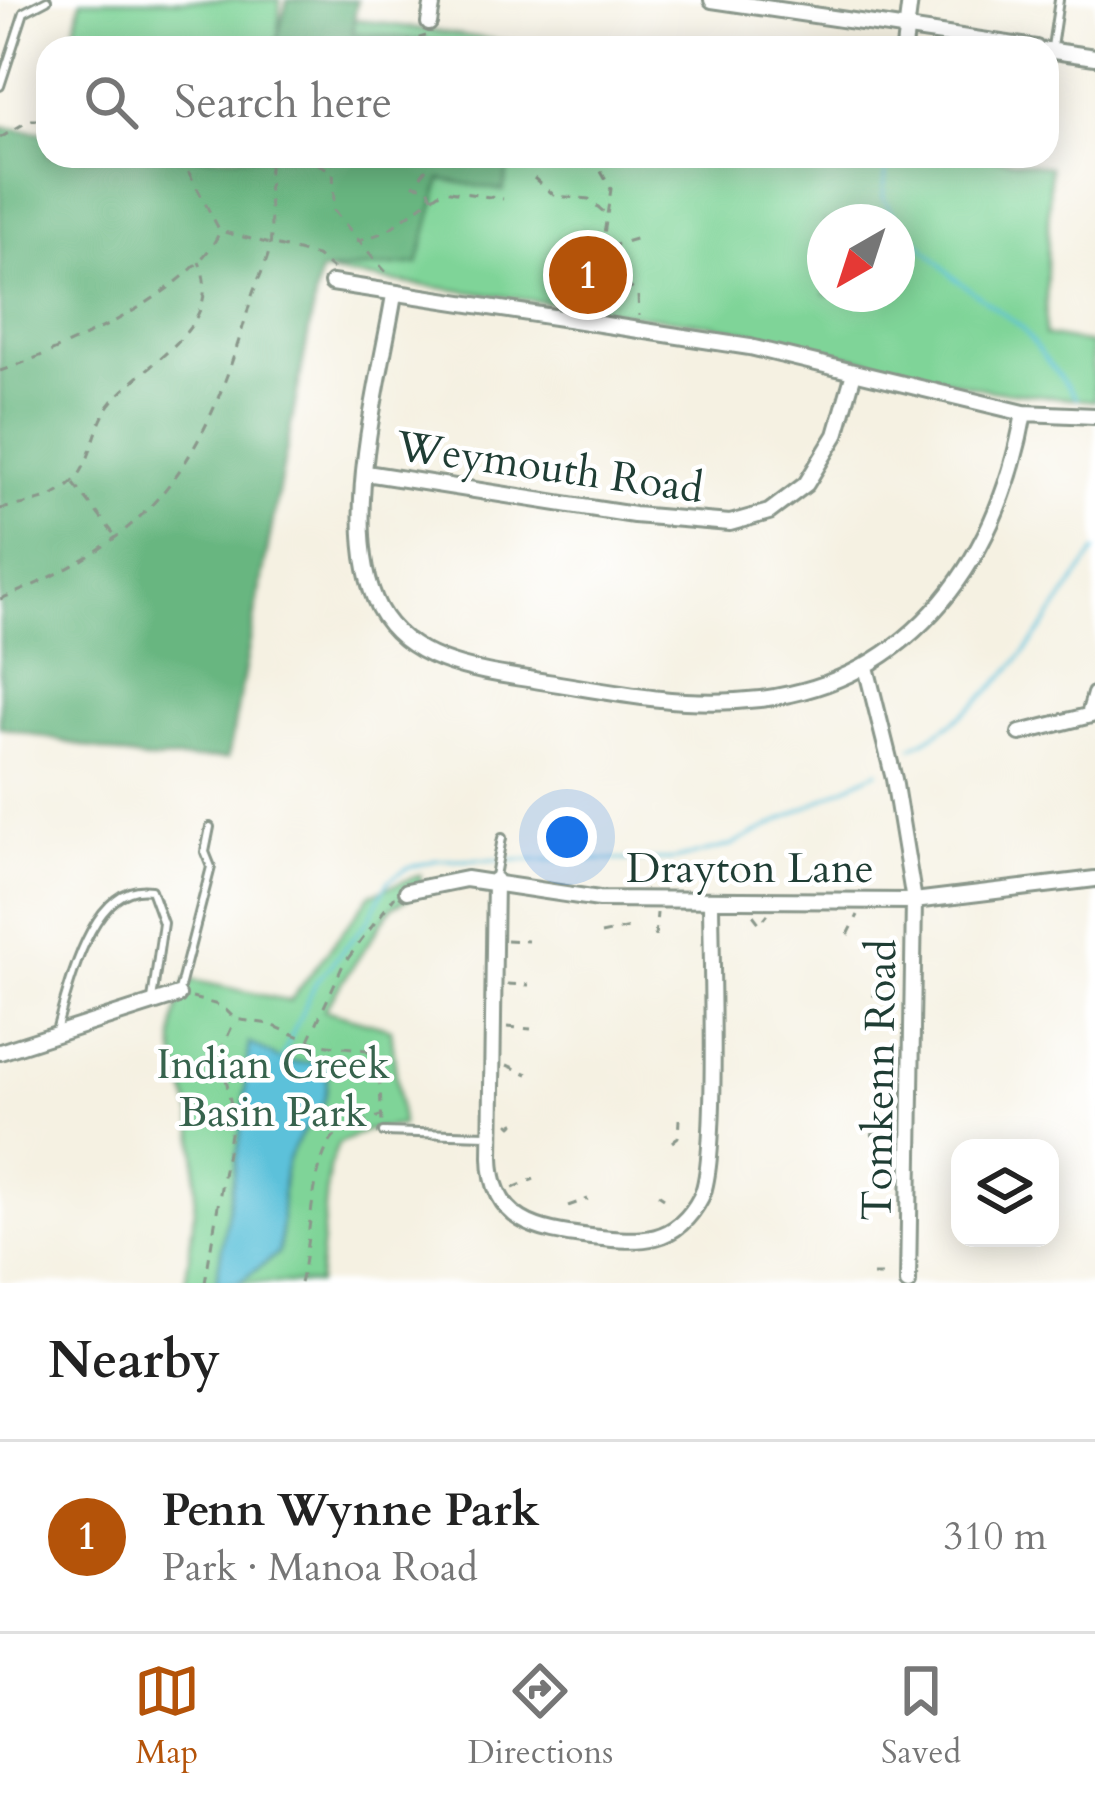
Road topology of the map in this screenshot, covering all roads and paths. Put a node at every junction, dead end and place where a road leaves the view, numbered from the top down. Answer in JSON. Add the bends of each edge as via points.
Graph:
{"nodes":[{"id":1,"x":46,"y":0,"type":"edge"},
{"id":2,"x":433,"y":0,"type":"edge"},
{"id":3,"x":712,"y":0,"type":"edge"},
{"id":4,"x":910,"y":0,"type":"edge"},
{"id":5,"x":1059,"y":0,"type":"edge"},
{"id":6,"x":907,"y":29,"type":"junction"},
{"id":7,"x":427,"y":31,"type":"junction"},
{"id":8,"x":416,"y":36,"type":"edge"},
{"id":9,"x":429,"y":36,"type":"edge"},
{"id":10,"x":906,"y":36,"type":"edge"},
{"id":11,"x":955,"y":36,"type":"edge"},
{"id":12,"x":1049,"y":36,"type":"edge"},
{"id":13,"x":1059,"y":51,"type":"edge"},
{"id":14,"x":1095,"y":57,"type":"edge"},
{"id":15,"x":0,"y":86,"type":"edge"},
{"id":16,"x":36,"y":120,"type":"edge"},
{"id":17,"x":0,"y":138,"type":"edge"},
{"id":18,"x":186,"y":168,"type":"edge"},
{"id":19,"x":268,"y":168,"type":"edge"},
{"id":20,"x":325,"y":168,"type":"edge"},
{"id":21,"x":427,"y":168,"type":"edge"},
{"id":22,"x":599,"y":168,"type":"edge"},
{"id":23,"x":329,"y":170,"type":"joint"},
{"id":24,"x":534,"y":178,"type":"dead end"},
{"id":25,"x":432,"y":199,"type":"junction"},
{"id":26,"x":503,"y":199,"type":"dead end"},
{"id":27,"x":607,"y":215,"type":"junction"},
{"id":28,"x":220,"y":231,"type":"junction"},
{"id":29,"x":642,"y":237,"type":"dead end"},
{"id":30,"x":356,"y":242,"type":"junction"},
{"id":31,"x":270,"y":247,"type":"junction"},
{"id":32,"x":602,"y":252,"type":"junction"},
{"id":33,"x":199,"y":262,"type":"junction"},
{"id":34,"x":613,"y":267,"type":"dead end"},
{"id":35,"x":626,"y":283,"type":"dead end"},
{"id":36,"x":340,"y":285,"type":"joint"},
{"id":37,"x":394,"y":295,"type":"junction"},
{"id":38,"x":579,"y":321,"type":"junction"},
{"id":39,"x":616,"y":326,"type":"junction"},
{"id":40,"x":636,"y":329,"type":"junction"},
{"id":41,"x":0,"y":371,"type":"edge"},
{"id":42,"x":854,"y":373,"type":"junction"},
{"id":43,"x":1024,"y":413,"type":"junction"},
{"id":44,"x":1095,"y":416,"type":"edge"},
{"id":45,"x":366,"y":473,"type":"junction"},
{"id":46,"x":73,"y":483,"type":"junction"},
{"id":47,"x":0,"y":509,"type":"edge"},
{"id":48,"x":119,"y":540,"type":"junction"},
{"id":49,"x":0,"y":599,"type":"edge"},
{"id":50,"x":866,"y":667,"type":"junction"},
{"id":51,"x":1095,"y":694,"type":"edge"},
{"id":52,"x":1092,"y":714,"type":"edge"},
{"id":53,"x":1020,"y":733,"type":"dead end"},
{"id":54,"x":210,"y":827,"type":"dead end"},
{"id":55,"x":502,"y":838,"type":"dead end"},
{"id":56,"x":1095,"y":879,"type":"edge"},
{"id":57,"x":495,"y":880,"type":"junction"},
{"id":58,"x":407,"y":891,"type":"joint"},
{"id":59,"x":657,"y":900,"type":"junction"},
{"id":60,"x":711,"y":901,"type":"junction"},
{"id":61,"x":858,"y":901,"type":"junction"},
{"id":62,"x":914,"y":901,"type":"junction"},
{"id":63,"x":760,"y":924,"type":"dead end"},
{"id":64,"x":629,"y":928,"type":"dead end"},
{"id":65,"x":602,"y":934,"type":"dead end"},
{"id":66,"x":760,"y":935,"type":"dead end"},
{"id":67,"x":848,"y":935,"type":"dead end"},
{"id":68,"x":655,"y":937,"type":"dead end"},
{"id":69,"x":495,"y":939,"type":"junction"},
{"id":70,"x":528,"y":941,"type":"dead end"},
{"id":71,"x":887,"y":970,"type":"dead end"},
{"id":72,"x":494,"y":983,"type":"junction"},
{"id":73,"x":529,"y":985,"type":"dead end"},
{"id":74,"x":178,"y":995,"type":"joint"},
{"id":75,"x":872,"y":995,"type":"dead end"},
{"id":76,"x":204,"y":1000,"type":"dead end"},
{"id":77,"x":151,"y":1004,"type":"junction"},
{"id":78,"x":502,"y":1017,"type":"dead end"},
{"id":79,"x":235,"y":1019,"type":"junction"},
{"id":80,"x":531,"y":1029,"type":"dead end"},
{"id":81,"x":54,"y":1035,"type":"junction"},
{"id":82,"x":308,"y":1040,"type":"junction"},
{"id":83,"x":0,"y":1052,"type":"edge"},
{"id":84,"x":502,"y":1059,"type":"dead end"},
{"id":85,"x":528,"y":1075,"type":"dead end"},
{"id":86,"x":382,"y":1116,"type":"junction"},
{"id":87,"x":679,"y":1120,"type":"dead end"},
{"id":88,"x":514,"y":1124,"type":"dead end"},
{"id":89,"x":528,"y":1125,"type":"dead end"},
{"id":90,"x":383,"y":1132,"type":"joint"},
{"id":91,"x":911,"y":1132,"type":"junction"},
{"id":92,"x":494,"y":1135,"type":"junction"},
{"id":93,"x":870,"y":1136,"type":"dead end"},
{"id":94,"x":672,"y":1142,"type":"dead end"},
{"id":95,"x":534,"y":1179,"type":"dead end"},
{"id":96,"x":497,"y":1194,"type":"junction"},
{"id":97,"x":658,"y":1194,"type":"dead end"},
{"id":98,"x":664,"y":1198,"type":"dead end"},
{"id":99,"x":588,"y":1199,"type":"dead end"},
{"id":100,"x":568,"y":1207,"type":"dead end"},
{"id":101,"x":873,"y":1275,"type":"dead end"},
{"id":102,"x":885,"y":1275,"type":"dead end"},
{"id":103,"x":205,"y":1283,"type":"edge"},
{"id":104,"x":300,"y":1283,"type":"edge"},
{"id":105,"x":908,"y":1283,"type":"edge"}],
"edges":[{"from":1,"to":15,"type":"lane","via":[[24,12]]},
{"from":2,"to":7,"type":"street"},
{"from":3,"to":6,"type":"street"},
{"from":4,"to":6,"type":"street"},
{"from":5,"to":12,"type":"lane"},
{"from":6,"to":10,"type":"street"},
{"from":6,"to":11,"type":"street"},
{"from":7,"to":8,"type":"path"},
{"from":7,"to":9,"type":"path"},
{"from":13,"to":14,"type":"street"},
{"from":16,"to":17,"type":"path"},
{"from":18,"to":28,"type":"path"},
{"from":19,"to":31,"type":"path"},
{"from":20,"to":23,"type":"path"},
{"from":21,"to":25,"type":"path","via":[[414,185],[428,187]]},
{"from":22,"to":27,"type":"path","via":[[610,189]]},
{"from":23,"to":30,"type":"path","via":[[334,211]]},
{"from":24,"to":27,"type":"path","via":[[555,196],[590,200]]},
{"from":25,"to":26,"type":"path","via":[[453,188]]},
{"from":25,"to":30,"type":"path","via":[[386,232]]},
{"from":27,"to":32,"type":"path"},
{"from":28,"to":31,"type":"path"},
{"from":28,"to":33,"type":"path"},
{"from":29,"to":32,"type":"path"},
{"from":30,"to":37,"type":"path","via":[[386,272]]},
{"from":31,"to":36,"type":"path","via":[[324,259]]},
{"from":31,"to":48,"type":"path","via":[[237,358],[199,442]]},
{"from":32,"to":34,"type":"path"},
{"from":32,"to":38,"type":"path","via":[[573,256]]},
{"from":32,"to":39,"type":"path","via":[[588,282],[619,312]]},
{"from":33,"to":41,"type":"path","via":[[104,326]]},
{"from":33,"to":46,"type":"path","via":[[203,305],[169,353],[111,403]]},
{"from":35,"to":40,"type":"path","via":[[641,303]]},
{"from":36,"to":37,"type":"street"},
{"from":37,"to":38,"type":"street"},
{"from":37,"to":45,"type":"street"},
{"from":38,"to":39,"type":"street"},
{"from":39,"to":40,"type":"street"},
{"from":40,"to":42,"type":"street"},
{"from":42,"to":43,"type":"street"},
{"from":42,"to":45,"type":"street","name":"Weymouth Road","via":[[836,435],[806,484],[769,512],[730,523]]},
{"from":43,"to":44,"type":"street"},
{"from":43,"to":50,"type":"street","via":[[999,514],[981,549],[920,626]]},
{"from":45,"to":50,"type":"street","via":[[362,526],[371,590],[403,638],[437,658],[630,695],[712,702],[780,694]]},
{"from":46,"to":47,"type":"path"},
{"from":46,"to":48,"type":"path"},
{"from":48,"to":49,"type":"path"},
{"from":50,"to":62,"type":"street","name":"Tomkenn Road"},
{"from":51,"to":52,"type":"street"},
{"from":52,"to":53,"type":"street"},
{"from":54,"to":74,"type":"lane","via":[[211,867]]},
{"from":55,"to":57,"type":"lane"},
{"from":56,"to":62,"type":"street","name":"Drayton Lane"},
{"from":57,"to":58,"type":"street","name":"Drayton Lane"},
{"from":57,"to":59,"type":"street","name":"Drayton Lane"},
{"from":57,"to":69,"type":"street"},
{"from":58,"to":82,"type":"path","via":[[386,904],[343,965]]},
{"from":59,"to":60,"type":"street","name":"Drayton Lane"},
{"from":59,"to":68,"type":"path"},
{"from":60,"to":61,"type":"street","name":"Drayton Lane"},
{"from":60,"to":96,"type":"street","via":[[708,1168],[689,1216],[670,1234],[643,1242],[541,1232],[512,1216]]},
{"from":61,"to":62,"type":"street","name":"Drayton Lane"},
{"from":61,"to":67,"type":"path"},
{"from":62,"to":91,"type":"street","name":"Tomkenn Road"},
{"from":63,"to":66,"type":"path"},
{"from":64,"to":65,"type":"path"},
{"from":69,"to":70,"type":"path"},
{"from":69,"to":72,"type":"street"},
{"from":71,"to":75,"type":"path","via":[[881,994]]},
{"from":72,"to":73,"type":"path"},
{"from":72,"to":92,"type":"street"},
{"from":74,"to":77,"type":"street"},
{"from":76,"to":79,"type":"path"},
{"from":77,"to":81,"type":"street"},
{"from":77,"to":81,"type":"lane","via":[[163,923],[151,890],[136,888],[101,909]]},
{"from":78,"to":80,"type":"path","via":[[510,1028]]},
{"from":79,"to":82,"type":"path"},
{"from":79,"to":103,"type":"path","via":[[221,1051],[232,1116]]},
{"from":81,"to":83,"type":"street"},
{"from":82,"to":86,"type":"path","via":[[370,1053],[379,1067]]},
{"from":84,"to":85,"type":"path"},
{"from":86,"to":90,"type":"path"},
{"from":86,"to":104,"type":"path","via":[[337,1133],[321,1156]]},
{"from":87,"to":94,"type":"path"},
{"from":88,"to":89,"type":"path"},
{"from":90,"to":92,"type":"lane"},
{"from":91,"to":93,"type":"path"},
{"from":91,"to":105,"type":"street","name":"Tomkenn Road"},
{"from":92,"to":96,"type":"street"},
{"from":95,"to":96,"type":"path"},
{"from":97,"to":98,"type":"path"},
{"from":99,"to":100,"type":"path"},
{"from":101,"to":102,"type":"path"}]}
